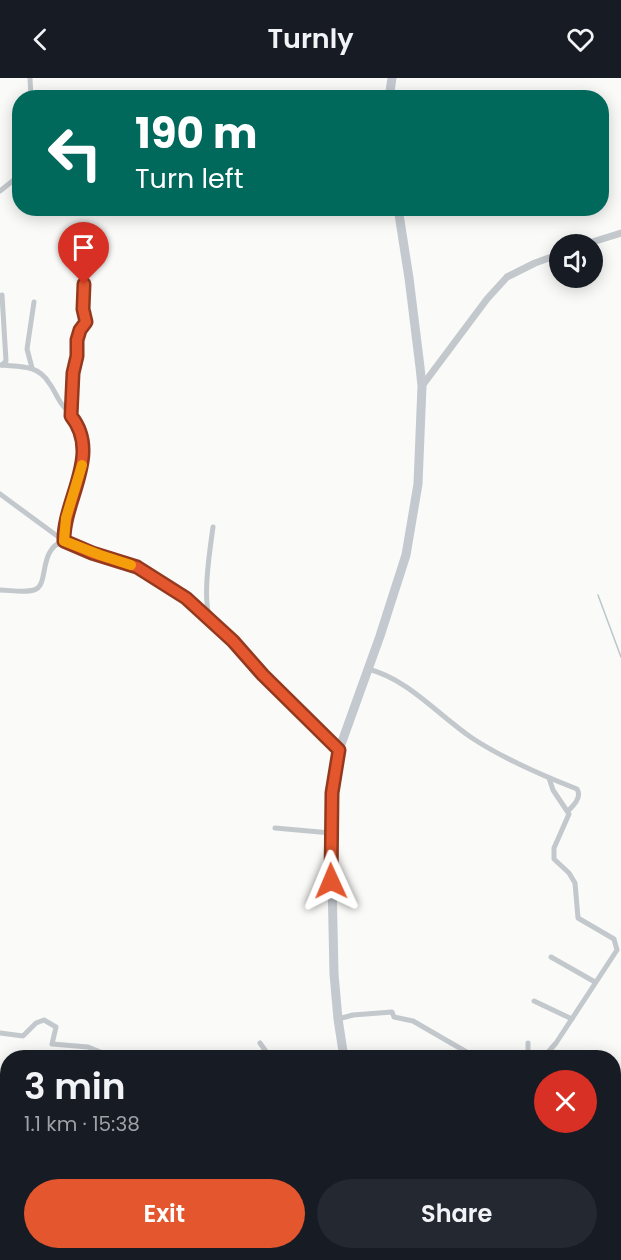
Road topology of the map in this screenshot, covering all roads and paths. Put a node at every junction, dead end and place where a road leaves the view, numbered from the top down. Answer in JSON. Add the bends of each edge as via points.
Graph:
{"nodes":[{"id":1,"x":399,"y":216,"type":"edge"},
{"id":2,"x":621,"y":233,"type":"edge"},
{"id":3,"x":603,"y":239,"type":"edge"},
{"id":4,"x":549,"y":258,"type":"edge"},
{"id":5,"x":84,"y":284,"type":"dead end"},
{"id":6,"x":2,"y":296,"type":"dead end"},
{"id":7,"x":34,"y":302,"type":"dead end"},
{"id":8,"x":1,"y":365,"type":"edge"},
{"id":9,"x":32,"y":368,"type":"junction"},
{"id":10,"x":422,"y":386,"type":"junction"},
{"id":11,"x":71,"y":416,"type":"junction"},
{"id":12,"x":0,"y":494,"type":"edge"},
{"id":13,"x":213,"y":527,"type":"dead end"},
{"id":14,"x":64,"y":541,"type":"junction"},
{"id":15,"x":0,"y":590,"type":"edge"},
{"id":16,"x":211,"y":619,"type":"junction"},
{"id":17,"x":368,"y":669,"type":"junction"},
{"id":18,"x":339,"y":750,"type":"junction"},
{"id":19,"x":549,"y":778,"type":"junction"},
{"id":20,"x":568,"y":811,"type":"junction"},
{"id":21,"x":275,"y":828,"type":"dead end"},
{"id":22,"x":331,"y":833,"type":"junction"},
{"id":23,"x":550,"y":957,"type":"dead end"},
{"id":24,"x":596,"y":982,"type":"junction"},
{"id":25,"x":534,"y":1001,"type":"dead end"},
{"id":26,"x":338,"y":1019,"type":"junction"},
{"id":27,"x":572,"y":1019,"type":"junction"},
{"id":28,"x":0,"y":1033,"type":"edge"},
{"id":29,"x":260,"y":1042,"type":"dead end"},
{"id":30,"x":528,"y":1043,"type":"dead end"},
{"id":31,"x":95,"y":1050,"type":"edge"},
{"id":32,"x":265,"y":1050,"type":"edge"},
{"id":33,"x":343,"y":1050,"type":"edge"},
{"id":34,"x":463,"y":1050,"type":"edge"},
{"id":35,"x":528,"y":1050,"type":"edge"},
{"id":36,"x":550,"y":1050,"type":"edge"}],
"edges":[{"from":1,"to":10,"type":"highway"},
{"from":2,"to":3,"type":"street"},
{"from":4,"to":10,"type":"street","via":[[507,278]]},
{"from":5,"to":11,"type":"street","via":[[86,322],[77,340]]},
{"from":6,"to":8,"type":"street","via":[[6,361]]},
{"from":7,"to":9,"type":"street","via":[[27,349]]},
{"from":8,"to":9,"type":"street"},
{"from":9,"to":11,"type":"street","via":[[46,378]]},
{"from":10,"to":17,"type":"highway","via":[[418,484],[411,534]]},
{"from":11,"to":14,"type":"street","via":[[80,428],[84,450],[64,526]]},
{"from":12,"to":14,"type":"street"},
{"from":13,"to":16,"type":"street","via":[[207,570],[207,611]]},
{"from":14,"to":15,"type":"street","via":[[52,548],[37,589]]},
{"from":14,"to":16,"type":"street","via":[[144,571]]},
{"from":16,"to":18,"type":"street"},
{"from":17,"to":18,"type":"highway"},
{"from":17,"to":19,"type":"street","via":[[398,682],[474,739]]},
{"from":18,"to":22,"type":"highway"},
{"from":19,"to":20,"type":"street"},
{"from":19,"to":20,"type":"street","via":[[578,790],[577,800]]},
{"from":20,"to":24,"type":"street","via":[[554,848],[554,859],[575,883],[578,918],[611,937],[617,945]]},
{"from":21,"to":22,"type":"street"},
{"from":22,"to":26,"type":"highway"},
{"from":23,"to":24,"type":"street"},
{"from":24,"to":27,"type":"street"},
{"from":25,"to":27,"type":"street"},
{"from":26,"to":33,"type":"highway"},
{"from":26,"to":34,"type":"street","via":[[392,1012],[394,1017],[412,1021]]},
{"from":27,"to":36,"type":"street"},
{"from":28,"to":31,"type":"street","via":[[23,1036],[44,1020],[56,1027],[52,1044]]},
{"from":29,"to":32,"type":"street"},
{"from":30,"to":35,"type":"street"}]}
